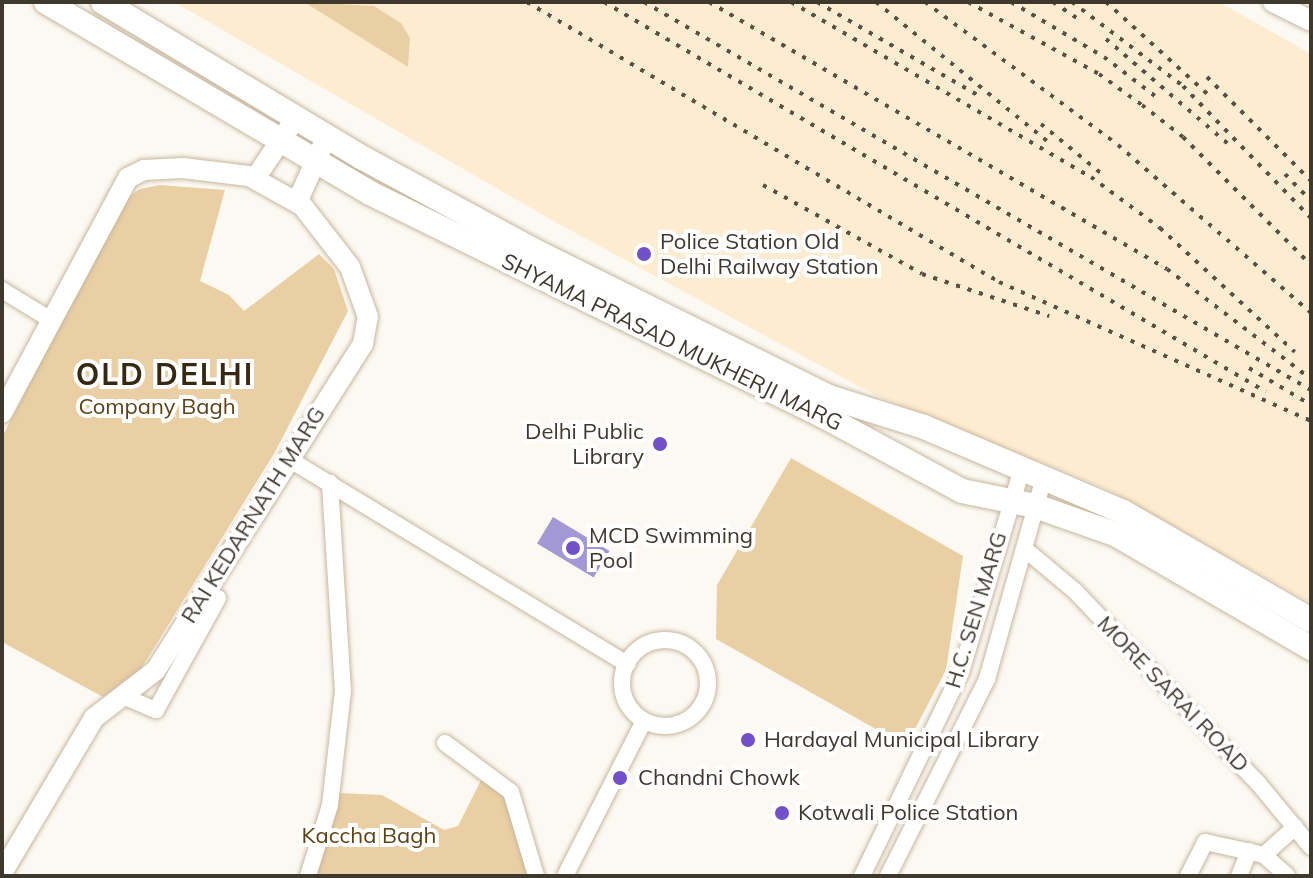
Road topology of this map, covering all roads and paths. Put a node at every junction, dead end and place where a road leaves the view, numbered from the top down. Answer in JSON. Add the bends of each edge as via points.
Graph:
{"nodes":[{"id":1,"x":46,"y":2,"type":"edge"},
{"id":2,"x":103,"y":2,"type":"edge"},
{"id":3,"x":1273,"y":2,"type":"edge"},
{"id":4,"x":1311,"y":21,"type":"edge"},
{"id":5,"x":296,"y":118,"type":"junction"},
{"id":6,"x":328,"y":137,"type":"junction"},
{"id":7,"x":281,"y":141,"type":"junction"},
{"id":8,"x":315,"y":161,"type":"junction"},
{"id":9,"x":251,"y":177,"type":"junction"},
{"id":10,"x":301,"y":205,"type":"junction"},
{"id":11,"x":2,"y":290,"type":"edge"},
{"id":12,"x":51,"y":320,"type":"junction"},
{"id":13,"x":5,"y":401,"type":"edge"},
{"id":14,"x":287,"y":458,"type":"junction"},
{"id":15,"x":1032,"y":476,"type":"junction"},
{"id":16,"x":330,"y":482,"type":"junction"},
{"id":17,"x":1008,"y":504,"type":"junction"},
{"id":18,"x":1035,"y":506,"type":"junction"},
{"id":19,"x":1026,"y":550,"type":"junction"},
{"id":20,"x":218,"y":598,"type":"dead end"},
{"id":21,"x":1311,"y":620,"type":"edge"},
{"id":22,"x":1311,"y":648,"type":"edge"},
{"id":23,"x":627,"y":664,"type":"junction"},
{"id":24,"x":125,"y":697,"type":"junction"},
{"id":25,"x":644,"y":721,"type":"junction"},
{"id":26,"x":445,"y":743,"type":"dead end"},
{"id":27,"x":1295,"y":827,"type":"junction"},
{"id":28,"x":1311,"y":847,"type":"edge"},
{"id":29,"x":1257,"y":853,"type":"junction"},
{"id":30,"x":2,"y":873,"type":"edge"},
{"id":31,"x":308,"y":876,"type":"edge"},
{"id":32,"x":536,"y":876,"type":"edge"},
{"id":33,"x":565,"y":876,"type":"edge"},
{"id":34,"x":862,"y":876,"type":"edge"},
{"id":35,"x":888,"y":876,"type":"edge"},
{"id":36,"x":1188,"y":876,"type":"edge"},
{"id":37,"x":1239,"y":876,"type":"edge"},
{"id":38,"x":1287,"y":876,"type":"edge"}],
"edges":[{"from":1,"to":7,"type":"main road","name":"SHYAMA PRASAD MUKHERJI MARG"},
{"from":2,"to":5,"type":"main road","name":"SHYAMA PRASAD MUKHERJI MARG"},
{"from":3,"to":4,"type":"street"},
{"from":5,"to":6,"type":"main road","name":"SHYAMA PRASAD MUKHERJI MARG"},
{"from":5,"to":7,"type":"street"},
{"from":6,"to":8,"type":"street"},
{"from":6,"to":15,"type":"main road","name":"SHYAMA PRASAD MUKHERJI MARG","via":[[531,249],[829,397],[924,427]]},
{"from":7,"to":8,"type":"main road","name":"SHYAMA PRASAD MUKHERJI MARG"},
{"from":7,"to":9,"type":"street","via":[[262,172]]},
{"from":8,"to":10,"type":"street","via":[[298,190]]},
{"from":8,"to":17,"type":"main road","name":"SHYAMA PRASAD MUKHERJI MARG","via":[[962,491]]},
{"from":9,"to":10,"type":"street"},
{"from":9,"to":12,"type":"street","via":[[183,168],[144,170],[128,178]]},
{"from":10,"to":14,"type":"street","name":"RAI KEDARNATH MARG","via":[[350,267],[369,325],[363,344]]},
{"from":11,"to":12,"type":"street"},
{"from":12,"to":13,"type":"street"},
{"from":14,"to":16,"type":"street"},
{"from":14,"to":24,"type":"street","name":"RAI KEDARNATH MARG","via":[[156,670]]},
{"from":15,"to":17,"type":"street","name":"H.C. SEN MARG"},
{"from":15,"to":18,"type":"street","name":"H.C. SEN MARG"},
{"from":15,"to":21,"type":"main road","name":"SHYAMA PRASAD MUKHERJI MARG","via":[[1123,512]]},
{"from":16,"to":23,"type":"street"},
{"from":16,"to":31,"type":"street","via":[[343,691],[330,805]]},
{"from":17,"to":18,"type":"main road","name":"SHYAMA PRASAD MUKHERJI MARG"},
{"from":17,"to":34,"type":"street","name":"H.C. SEN MARG","via":[[961,672]]},
{"from":18,"to":19,"type":"street","name":"H.C. SEN MARG"},
{"from":18,"to":22,"type":"main road","name":"SHYAMA PRASAD MUKHERJI MARG","via":[[1115,534]]},
{"from":19,"to":27,"type":"street","name":"MORE SARAI ROAD","via":[[1076,592]]},
{"from":19,"to":35,"type":"street","name":"H.C. SEN MARG","via":[[987,679]]},
{"from":20,"to":24,"type":"street","via":[[156,710]]},
{"from":23,"to":25,"type":"street","via":[[626,702]]},
{"from":23,"to":25,"type":"street","via":[[649,644],[678,642],[691,649],[707,674],[708,689],[695,715],[670,726]]},
{"from":24,"to":30,"type":"street","name":"RAI KEDARNATH MARG","via":[[94,718]]},
{"from":25,"to":33,"type":"street"},
{"from":26,"to":32,"type":"street","via":[[511,792]]},
{"from":27,"to":28,"type":"street","name":"MORE SARAI ROAD"},
{"from":27,"to":29,"type":"street"},
{"from":29,"to":36,"type":"street","via":[[1205,842]]},
{"from":29,"to":37,"type":"street"},
{"from":29,"to":38,"type":"street"}]}
